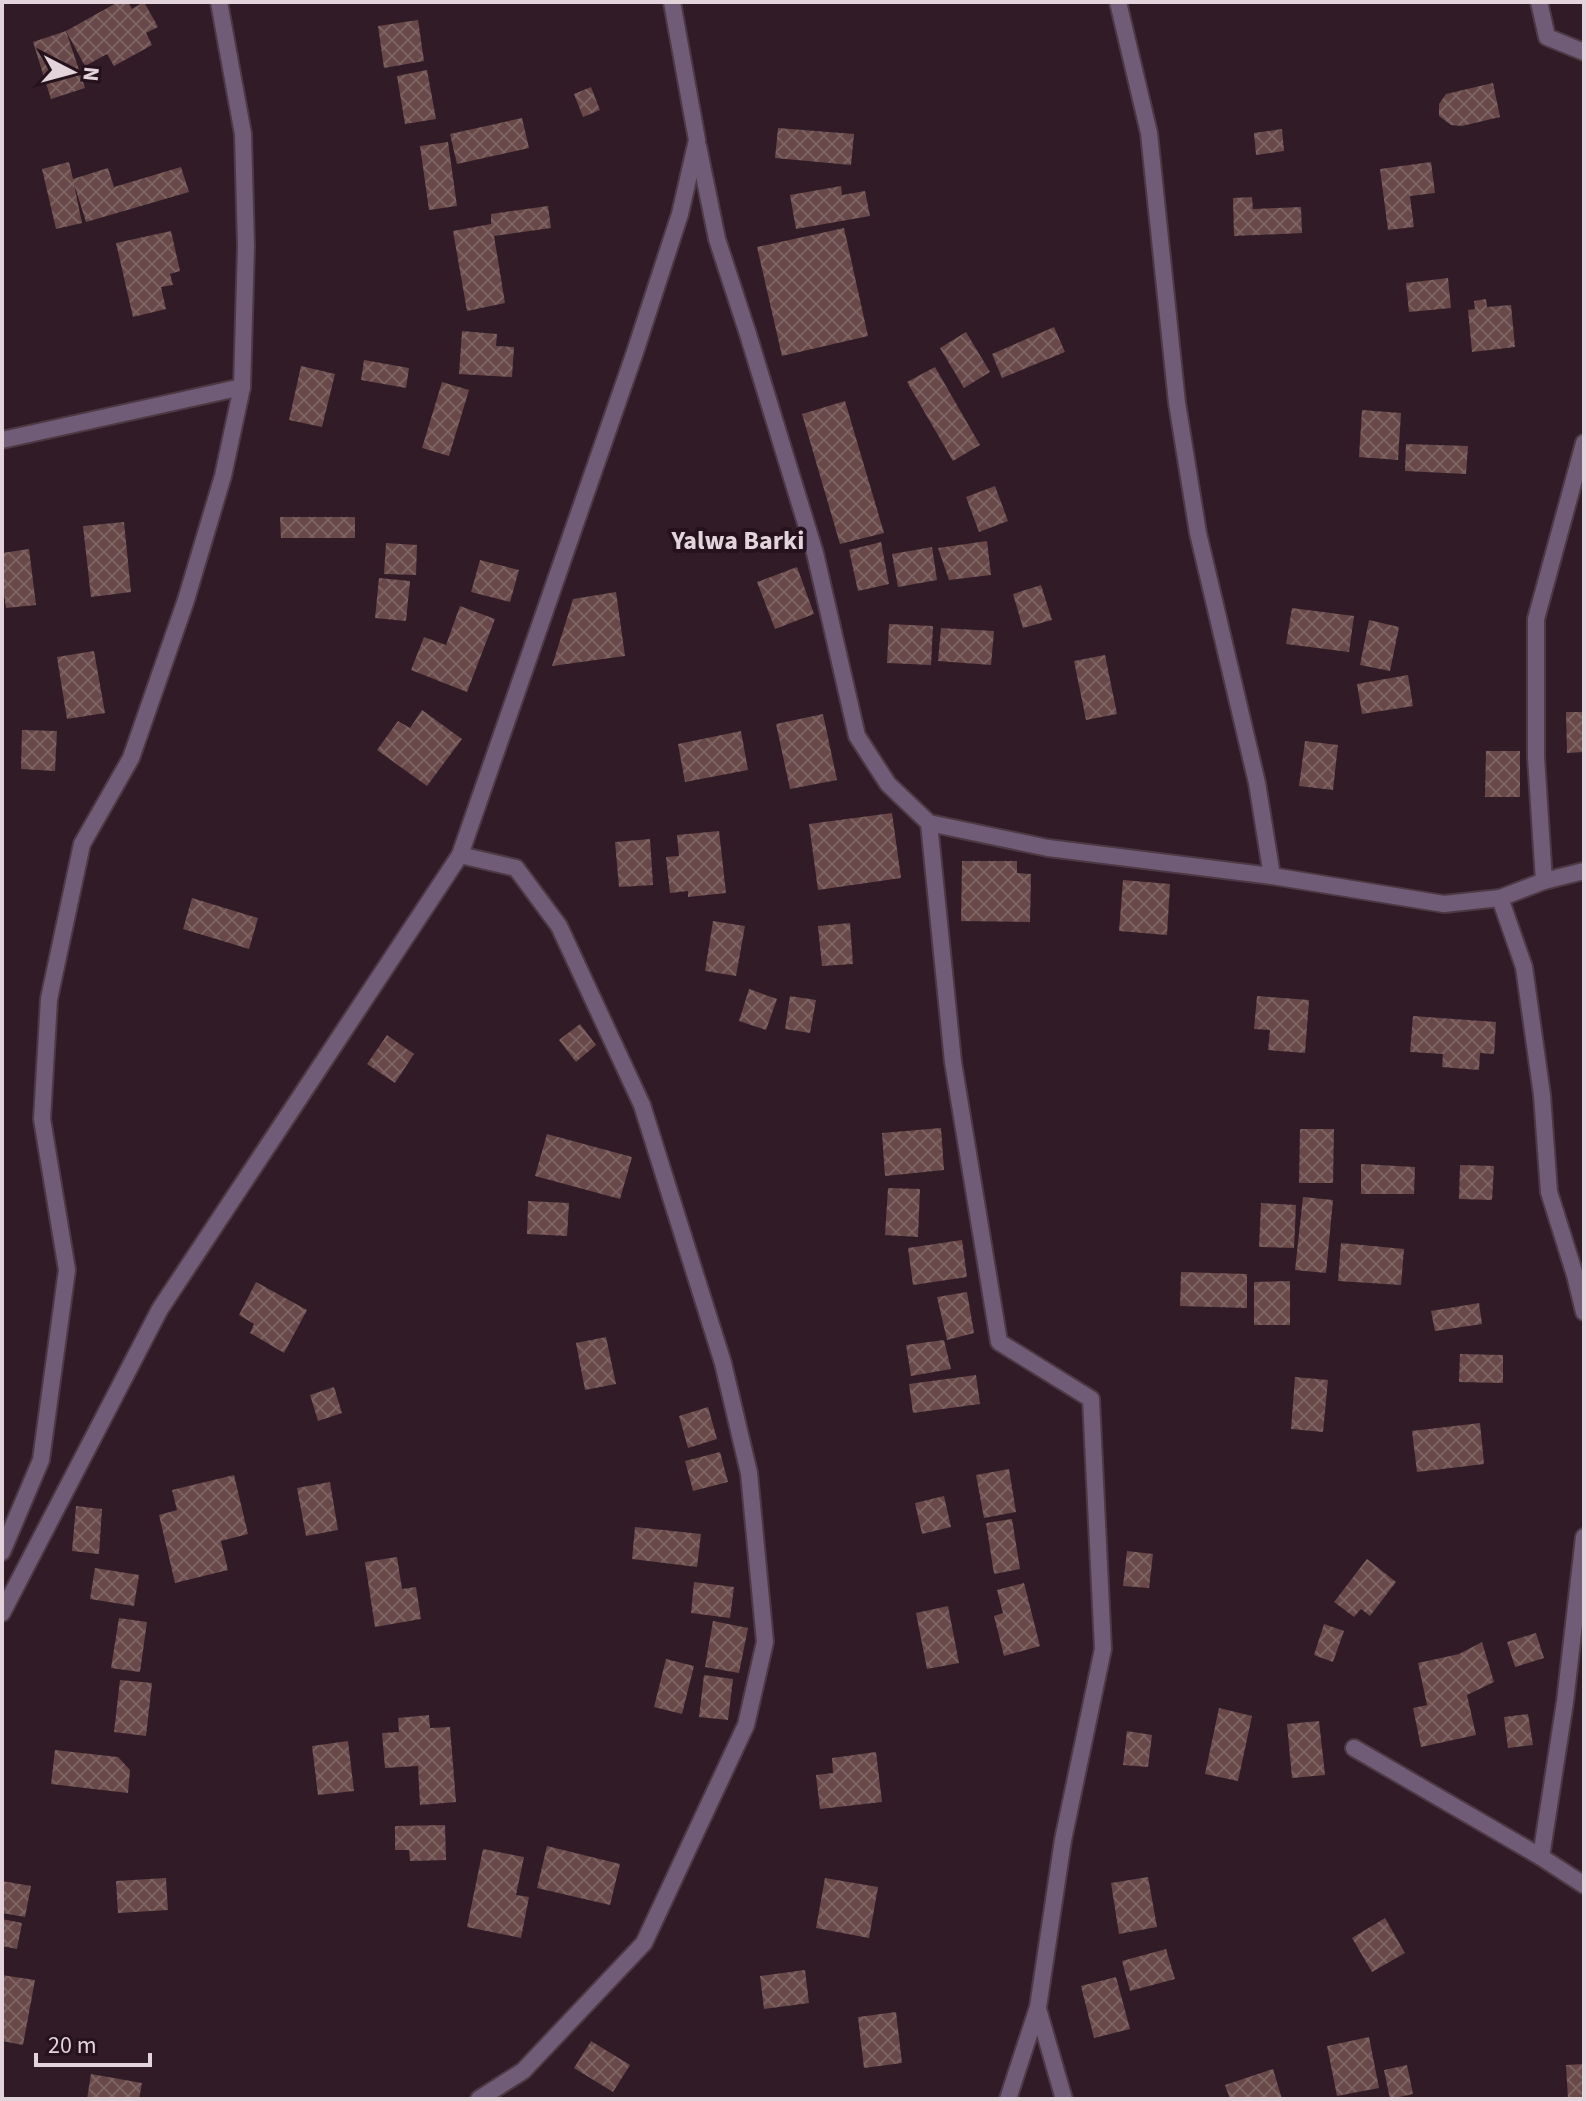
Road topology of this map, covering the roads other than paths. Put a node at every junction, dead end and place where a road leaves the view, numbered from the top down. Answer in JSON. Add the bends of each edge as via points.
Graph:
{"nodes":[{"id":1,"x":219,"y":2,"type":"edge"},
{"id":2,"x":672,"y":2,"type":"edge"},
{"id":3,"x":1118,"y":2,"type":"edge"},
{"id":4,"x":1539,"y":2,"type":"edge"},
{"id":5,"x":1584,"y":52,"type":"edge"},
{"id":6,"x":697,"y":140,"type":"junction"},
{"id":7,"x":242,"y":387,"type":"junction"},
{"id":8,"x":2,"y":440,"type":"edge"},
{"id":9,"x":1584,"y":443,"type":"edge"},
{"id":10,"x":929,"y":823,"type":"junction"},
{"id":11,"x":460,"y":855,"type":"junction"},
{"id":12,"x":1584,"y":871,"type":"edge"},
{"id":13,"x":1272,"y":876,"type":"junction"},
{"id":14,"x":1544,"y":881,"type":"junction"},
{"id":15,"x":1500,"y":898,"type":"junction"},
{"id":16,"x":1584,"y":1312,"type":"edge"},
{"id":17,"x":1584,"y":1537,"type":"edge"},
{"id":18,"x":2,"y":1552,"type":"edge"},
{"id":19,"x":2,"y":1613,"type":"edge"},
{"id":20,"x":1354,"y":1748,"type":"dead end"},
{"id":21,"x":1541,"y":1857,"type":"junction"},
{"id":22,"x":1584,"y":1885,"type":"edge"},
{"id":23,"x":1038,"y":2007,"type":"junction"},
{"id":24,"x":479,"y":2099,"type":"edge"},
{"id":25,"x":1008,"y":2099,"type":"edge"},
{"id":26,"x":1064,"y":2099,"type":"edge"}],
"edges":[{"from":1,"to":7,"type":"street","via":[[243,134]]},
{"from":2,"to":6,"type":"street"},
{"from":3,"to":13,"type":"street","via":[[1149,133],[1177,403],[1198,533],[1257,783]]},
{"from":4,"to":5,"type":"street","via":[[1547,37]]},
{"from":6,"to":10,"type":"street","via":[[717,239],[815,553],[857,736],[888,784]]},
{"from":6,"to":11,"type":"street","via":[[680,214],[634,355]]},
{"from":7,"to":8,"type":"street"},
{"from":7,"to":18,"type":"street","via":[[223,476],[131,758],[82,844],[49,999],[42,1119],[67,1270],[41,1460]]},
{"from":9,"to":14,"type":"street","via":[[1536,619],[1536,757]]},
{"from":10,"to":13,"type":"street","via":[[1048,848]]},
{"from":10,"to":23,"type":"street","via":[[953,1062],[999,1342],[1091,1399],[1103,1649],[1063,1840]]},
{"from":11,"to":19,"type":"street","via":[[160,1309]]},
{"from":11,"to":24,"type":"street","via":[[516,868],[559,926],[642,1105],[723,1363],[749,1473],[765,1642],[746,1725],[644,1943],[523,2071]]},
{"from":12,"to":14,"type":"street"},
{"from":13,"to":15,"type":"street","via":[[1444,904]]},
{"from":14,"to":15,"type":"street"},
{"from":15,"to":16,"type":"street","via":[[1524,967],[1549,1192]]},
{"from":17,"to":21,"type":"street"},
{"from":20,"to":21,"type":"street"},
{"from":21,"to":22,"type":"street"},
{"from":23,"to":25,"type":"street"},
{"from":23,"to":26,"type":"street"}]}
